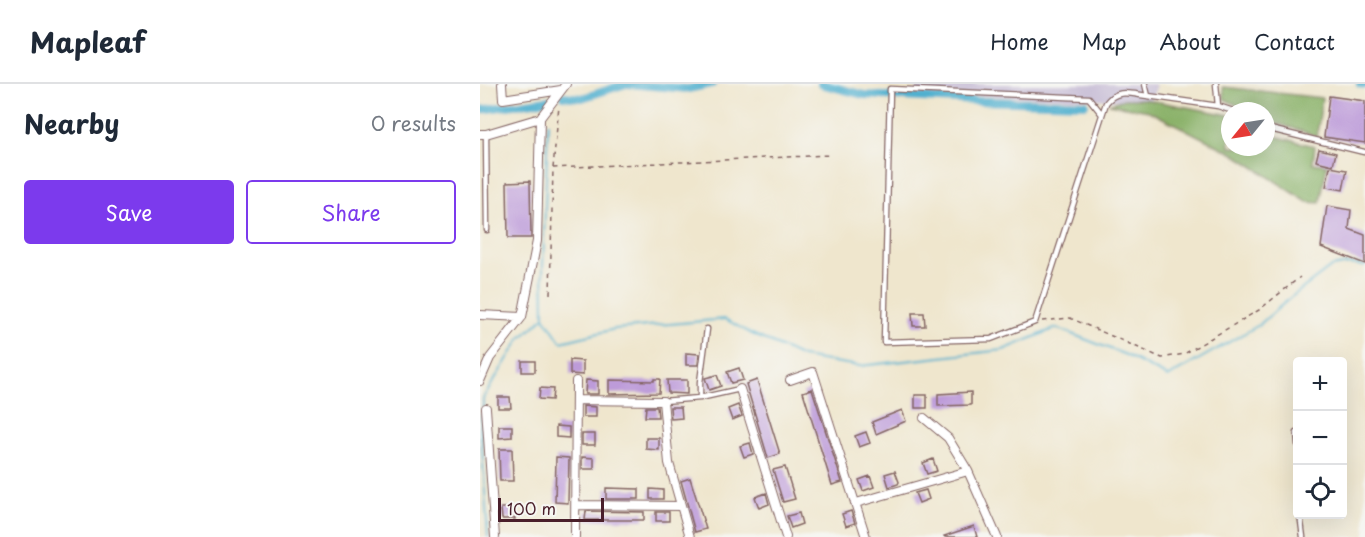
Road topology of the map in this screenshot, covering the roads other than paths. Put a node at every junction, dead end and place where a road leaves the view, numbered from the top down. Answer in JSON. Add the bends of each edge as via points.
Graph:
{"nodes":[{"id":1,"x":502,"y":84,"type":"edge"},
{"id":2,"x":1146,"y":84,"type":"edge"},
{"id":3,"x":1216,"y":84,"type":"edge"},
{"id":4,"x":563,"y":87,"type":"edge"},
{"id":5,"x":1148,"y":96,"type":"junction"},
{"id":6,"x":1218,"y":106,"type":"junction"},
{"id":7,"x":1221,"y":107,"type":"edge"},
{"id":8,"x":1101,"y":113,"type":"junction"},
{"id":9,"x":540,"y":118,"type":"junction"},
{"id":10,"x":1275,"y":131,"type":"edge"},
{"id":11,"x":483,"y":134,"type":"edge"},
{"id":12,"x":1364,"y":152,"type":"edge"},
{"id":13,"x":480,"y":217,"type":"edge"},
{"id":14,"x":487,"y":218,"type":"junction"},
{"id":15,"x":487,"y":230,"type":"dead end"},
{"id":16,"x":480,"y":315,"type":"edge"},
{"id":17,"x":522,"y":317,"type":"junction"},
{"id":18,"x":707,"y":330,"type":"dead end"},
{"id":19,"x":790,"y":380,"type":"dead end"},
{"id":20,"x":480,"y":381,"type":"edge"},
{"id":21,"x":576,"y":381,"type":"dead end"},
{"id":22,"x":740,"y":389,"type":"joint"},
{"id":23,"x":700,"y":398,"type":"junction"},
{"id":24,"x":576,"y":400,"type":"junction"},
{"id":25,"x":663,"y":401,"type":"junction"},
{"id":26,"x":486,"y":408,"type":"dead end"},
{"id":27,"x":924,"y":418,"type":"dead end"},
{"id":28,"x":969,"y":471,"type":"junction"},
{"id":29,"x":856,"y":503,"type":"junction"},
{"id":30,"x":576,"y":505,"type":"junction"},
{"id":31,"x":681,"y":506,"type":"junction"},
{"id":32,"x":1301,"y":519,"type":"edge"},
{"id":33,"x":495,"y":537,"type":"edge"},
{"id":34,"x":575,"y":537,"type":"edge"},
{"id":35,"x":690,"y":537,"type":"edge"},
{"id":36,"x":786,"y":537,"type":"edge"},
{"id":37,"x":866,"y":537,"type":"edge"},
{"id":38,"x":997,"y":537,"type":"edge"},
{"id":39,"x":1303,"y":537,"type":"edge"}],
"edges":[{"from":1,"to":4,"type":"street","via":[[503,99]]},
{"from":2,"to":5,"type":"lane"},
{"from":3,"to":6,"type":"lane"},
{"from":4,"to":9,"type":"street"},
{"from":5,"to":6,"type":"lane"},
{"from":5,"to":8,"type":"lane","via":[[1118,93],[1111,96]]},
{"from":6,"to":7,"type":"lane"},
{"from":8,"to":8,"type":"lane","via":[[1089,98],[890,89],[884,342],[992,339],[1035,322]]},
{"from":9,"to":11,"type":"street"},
{"from":9,"to":17,"type":"street","via":[[537,241]]},
{"from":10,"to":12,"type":"lane"},
{"from":11,"to":14,"type":"lane"},
{"from":13,"to":14,"type":"lane"},
{"from":14,"to":15,"type":"lane"},
{"from":16,"to":17,"type":"street"},
{"from":17,"to":20,"type":"street","via":[[490,358]]},
{"from":18,"to":23,"type":"lane"},
{"from":19,"to":29,"type":"street","via":[[813,372]]},
{"from":21,"to":24,"type":"street"},
{"from":22,"to":23,"type":"lane"},
{"from":22,"to":36,"type":"street"},
{"from":23,"to":25,"type":"lane"},
{"from":24,"to":25,"type":"street"},
{"from":24,"to":30,"type":"street"},
{"from":25,"to":31,"type":"street","via":[[669,462]]},
{"from":26,"to":33,"type":"street"},
{"from":27,"to":28,"type":"street","via":[[948,438]]},
{"from":28,"to":29,"type":"street"},
{"from":28,"to":38,"type":"street"},
{"from":29,"to":37,"type":"street"},
{"from":30,"to":31,"type":"street"},
{"from":30,"to":34,"type":"street"},
{"from":31,"to":35,"type":"street"},
{"from":32,"to":39,"type":"lane"}]}
